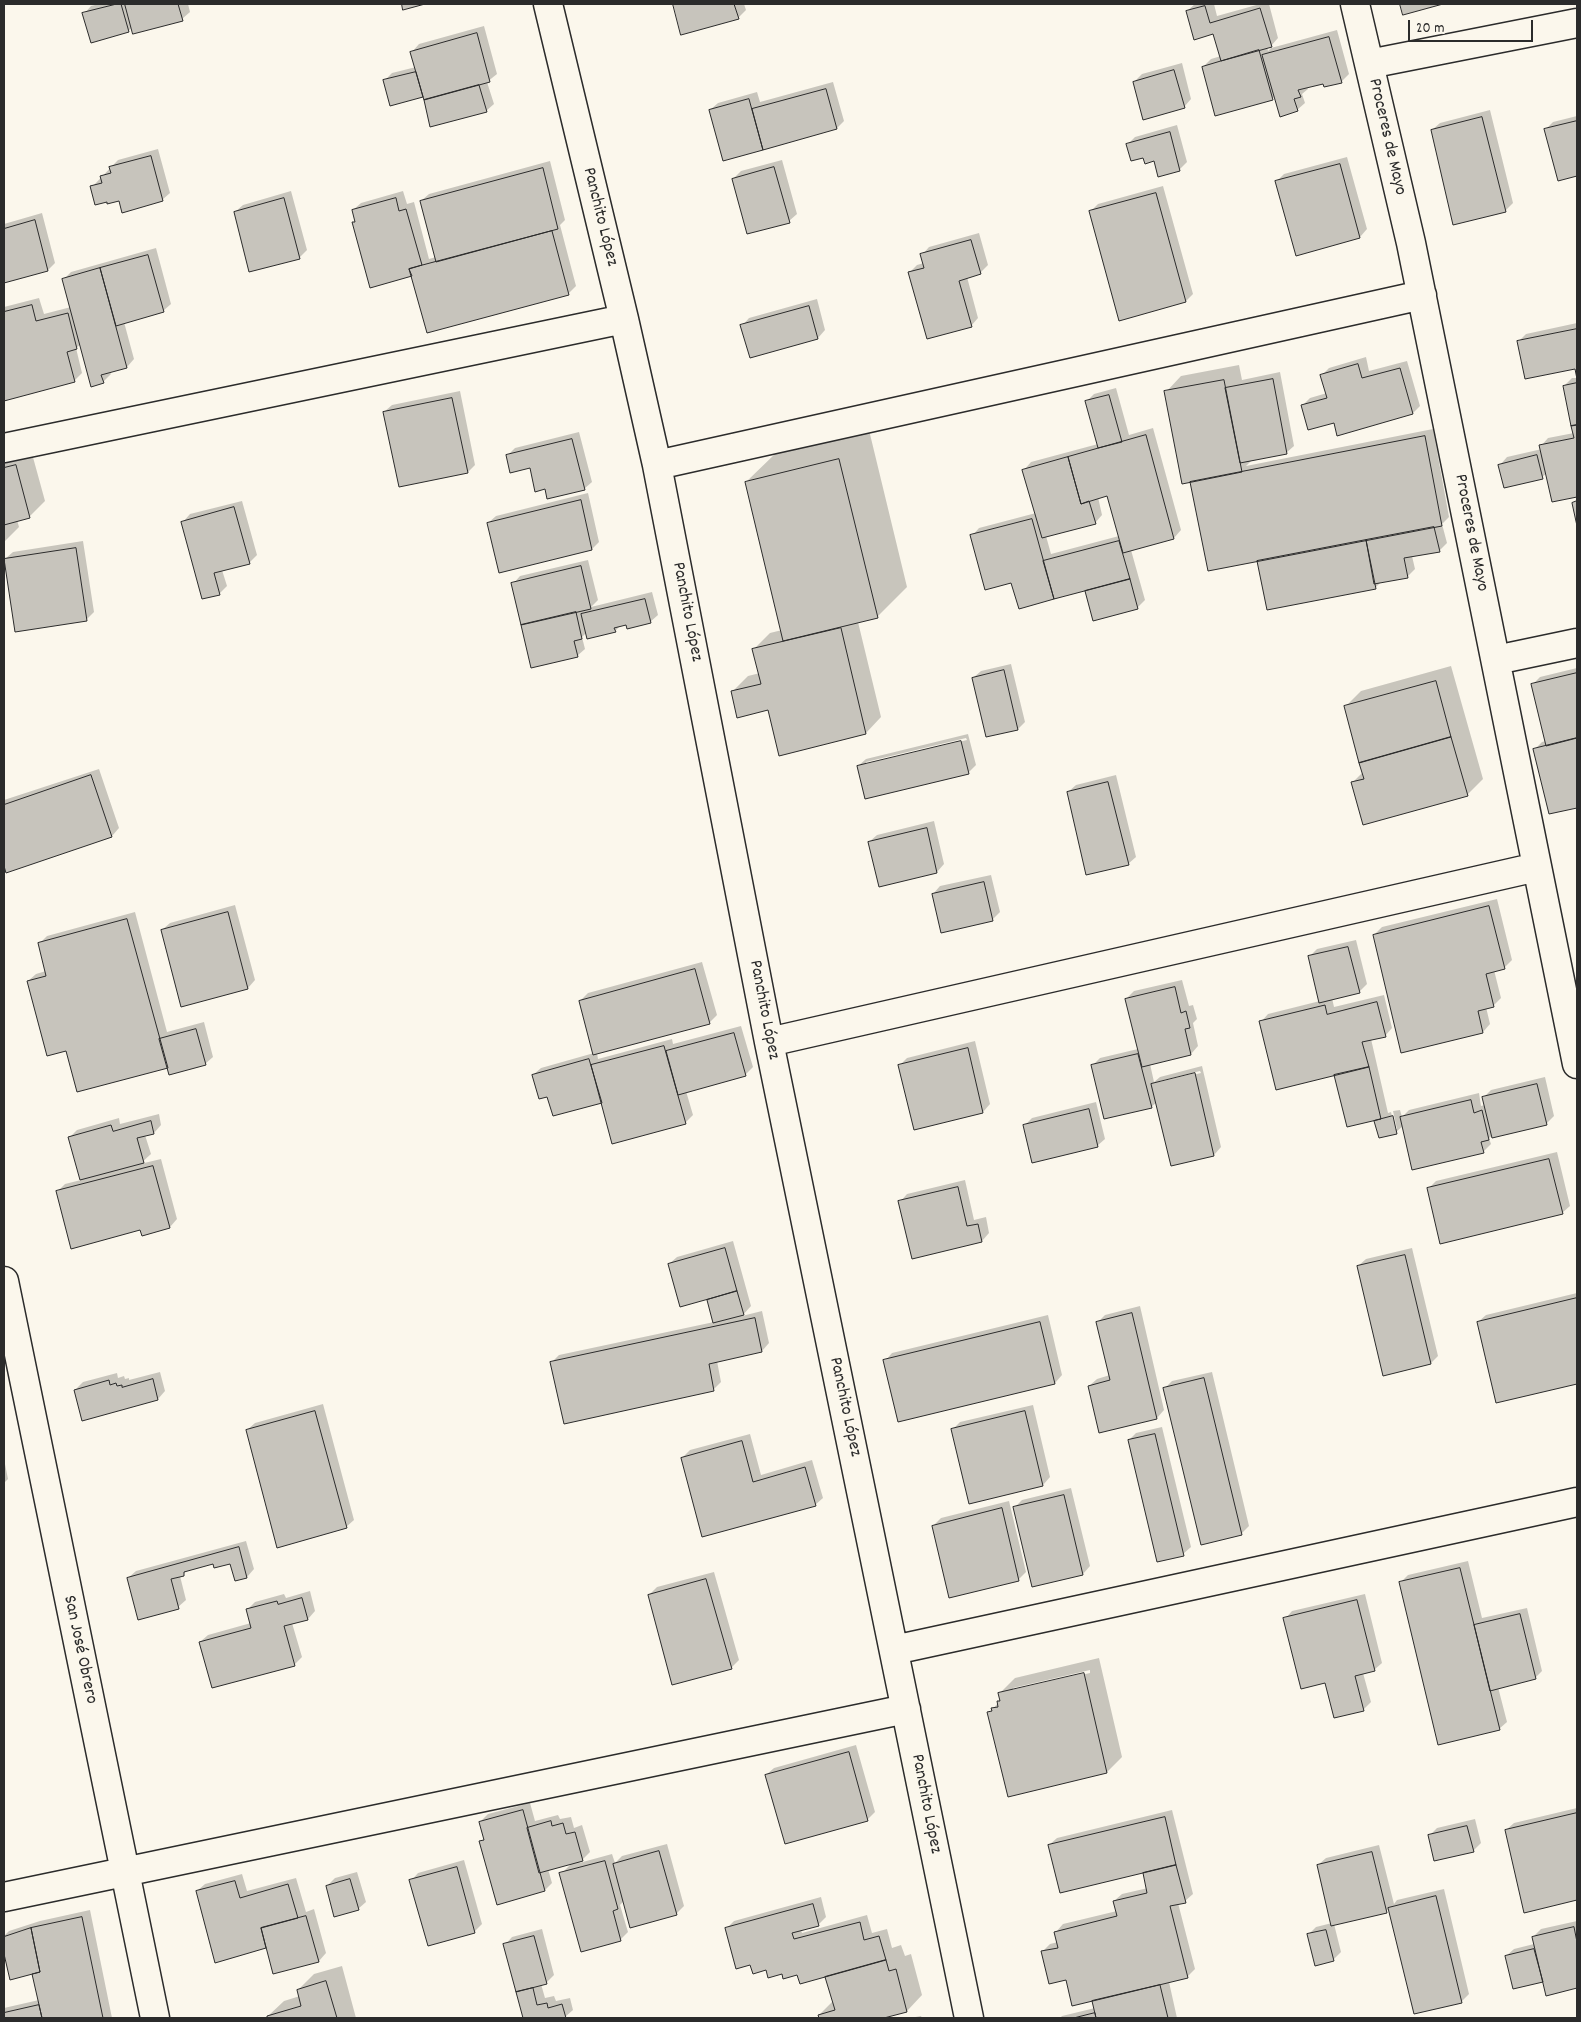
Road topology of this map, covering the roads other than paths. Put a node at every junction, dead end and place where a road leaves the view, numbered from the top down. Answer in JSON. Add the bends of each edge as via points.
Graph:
{"nodes":[{"id":1,"x":548,"y":4,"type":"edge"},
{"id":2,"x":1355,"y":4,"type":"edge"},
{"id":3,"x":1577,"y":23,"type":"edge"},
{"id":4,"x":1369,"y":64,"type":"junction"},
{"id":5,"x":1422,"y":295,"type":"junction"},
{"id":6,"x":624,"y":319,"type":"junction"},
{"id":7,"x":4,"y":448,"type":"edge"},
{"id":8,"x":658,"y":466,"type":"junction"},
{"id":9,"x":1577,"y":643,"type":"edge"},
{"id":10,"x":1496,"y":660,"type":"junction"},
{"id":11,"x":1538,"y":867,"type":"junction"},
{"id":12,"x":769,"y":1042,"type":"junction"},
{"id":13,"x":1577,"y":1064,"type":"edge"},
{"id":14,"x":4,"y":1281,"type":"edge"},
{"id":15,"x":1577,"y":1502,"type":"edge"},
{"id":16,"x":894,"y":1650,"type":"junction"},
{"id":17,"x":906,"y":1709,"type":"junction"},
{"id":18,"x":125,"y":1872,"type":"junction"},
{"id":19,"x":4,"y":1897,"type":"edge"},
{"id":20,"x":155,"y":2018,"type":"edge"},
{"id":21,"x":969,"y":2018,"type":"edge"}],
"edges":[{"from":1,"to":6,"type":"street","name":"Panchito López"},
{"from":2,"to":4,"type":"street","name":"Proceres de Mayo"},
{"from":3,"to":4,"type":"street"},
{"from":4,"to":5,"type":"street","name":"Proceres de Mayo"},
{"from":5,"to":8,"type":"street"},
{"from":5,"to":10,"type":"street","name":"Proceres de Mayo"},
{"from":6,"to":7,"type":"street"},
{"from":6,"to":8,"type":"street","name":"Panchito López"},
{"from":8,"to":12,"type":"street","name":"Panchito López"},
{"from":9,"to":10,"type":"street"},
{"from":10,"to":11,"type":"street","name":"Proceres de Mayo"},
{"from":11,"to":12,"type":"street"},
{"from":11,"to":13,"type":"street","name":"Proceres de Mayo"},
{"from":12,"to":16,"type":"street","name":"Panchito López"},
{"from":14,"to":18,"type":"street","name":"San José Obrero"},
{"from":15,"to":16,"type":"street"},
{"from":16,"to":17,"type":"street","name":"Panchito López"},
{"from":17,"to":18,"type":"street"},
{"from":17,"to":21,"type":"street","name":"Panchito López"},
{"from":18,"to":19,"type":"street"},
{"from":18,"to":20,"type":"street","name":"San José Obrero"}]}
